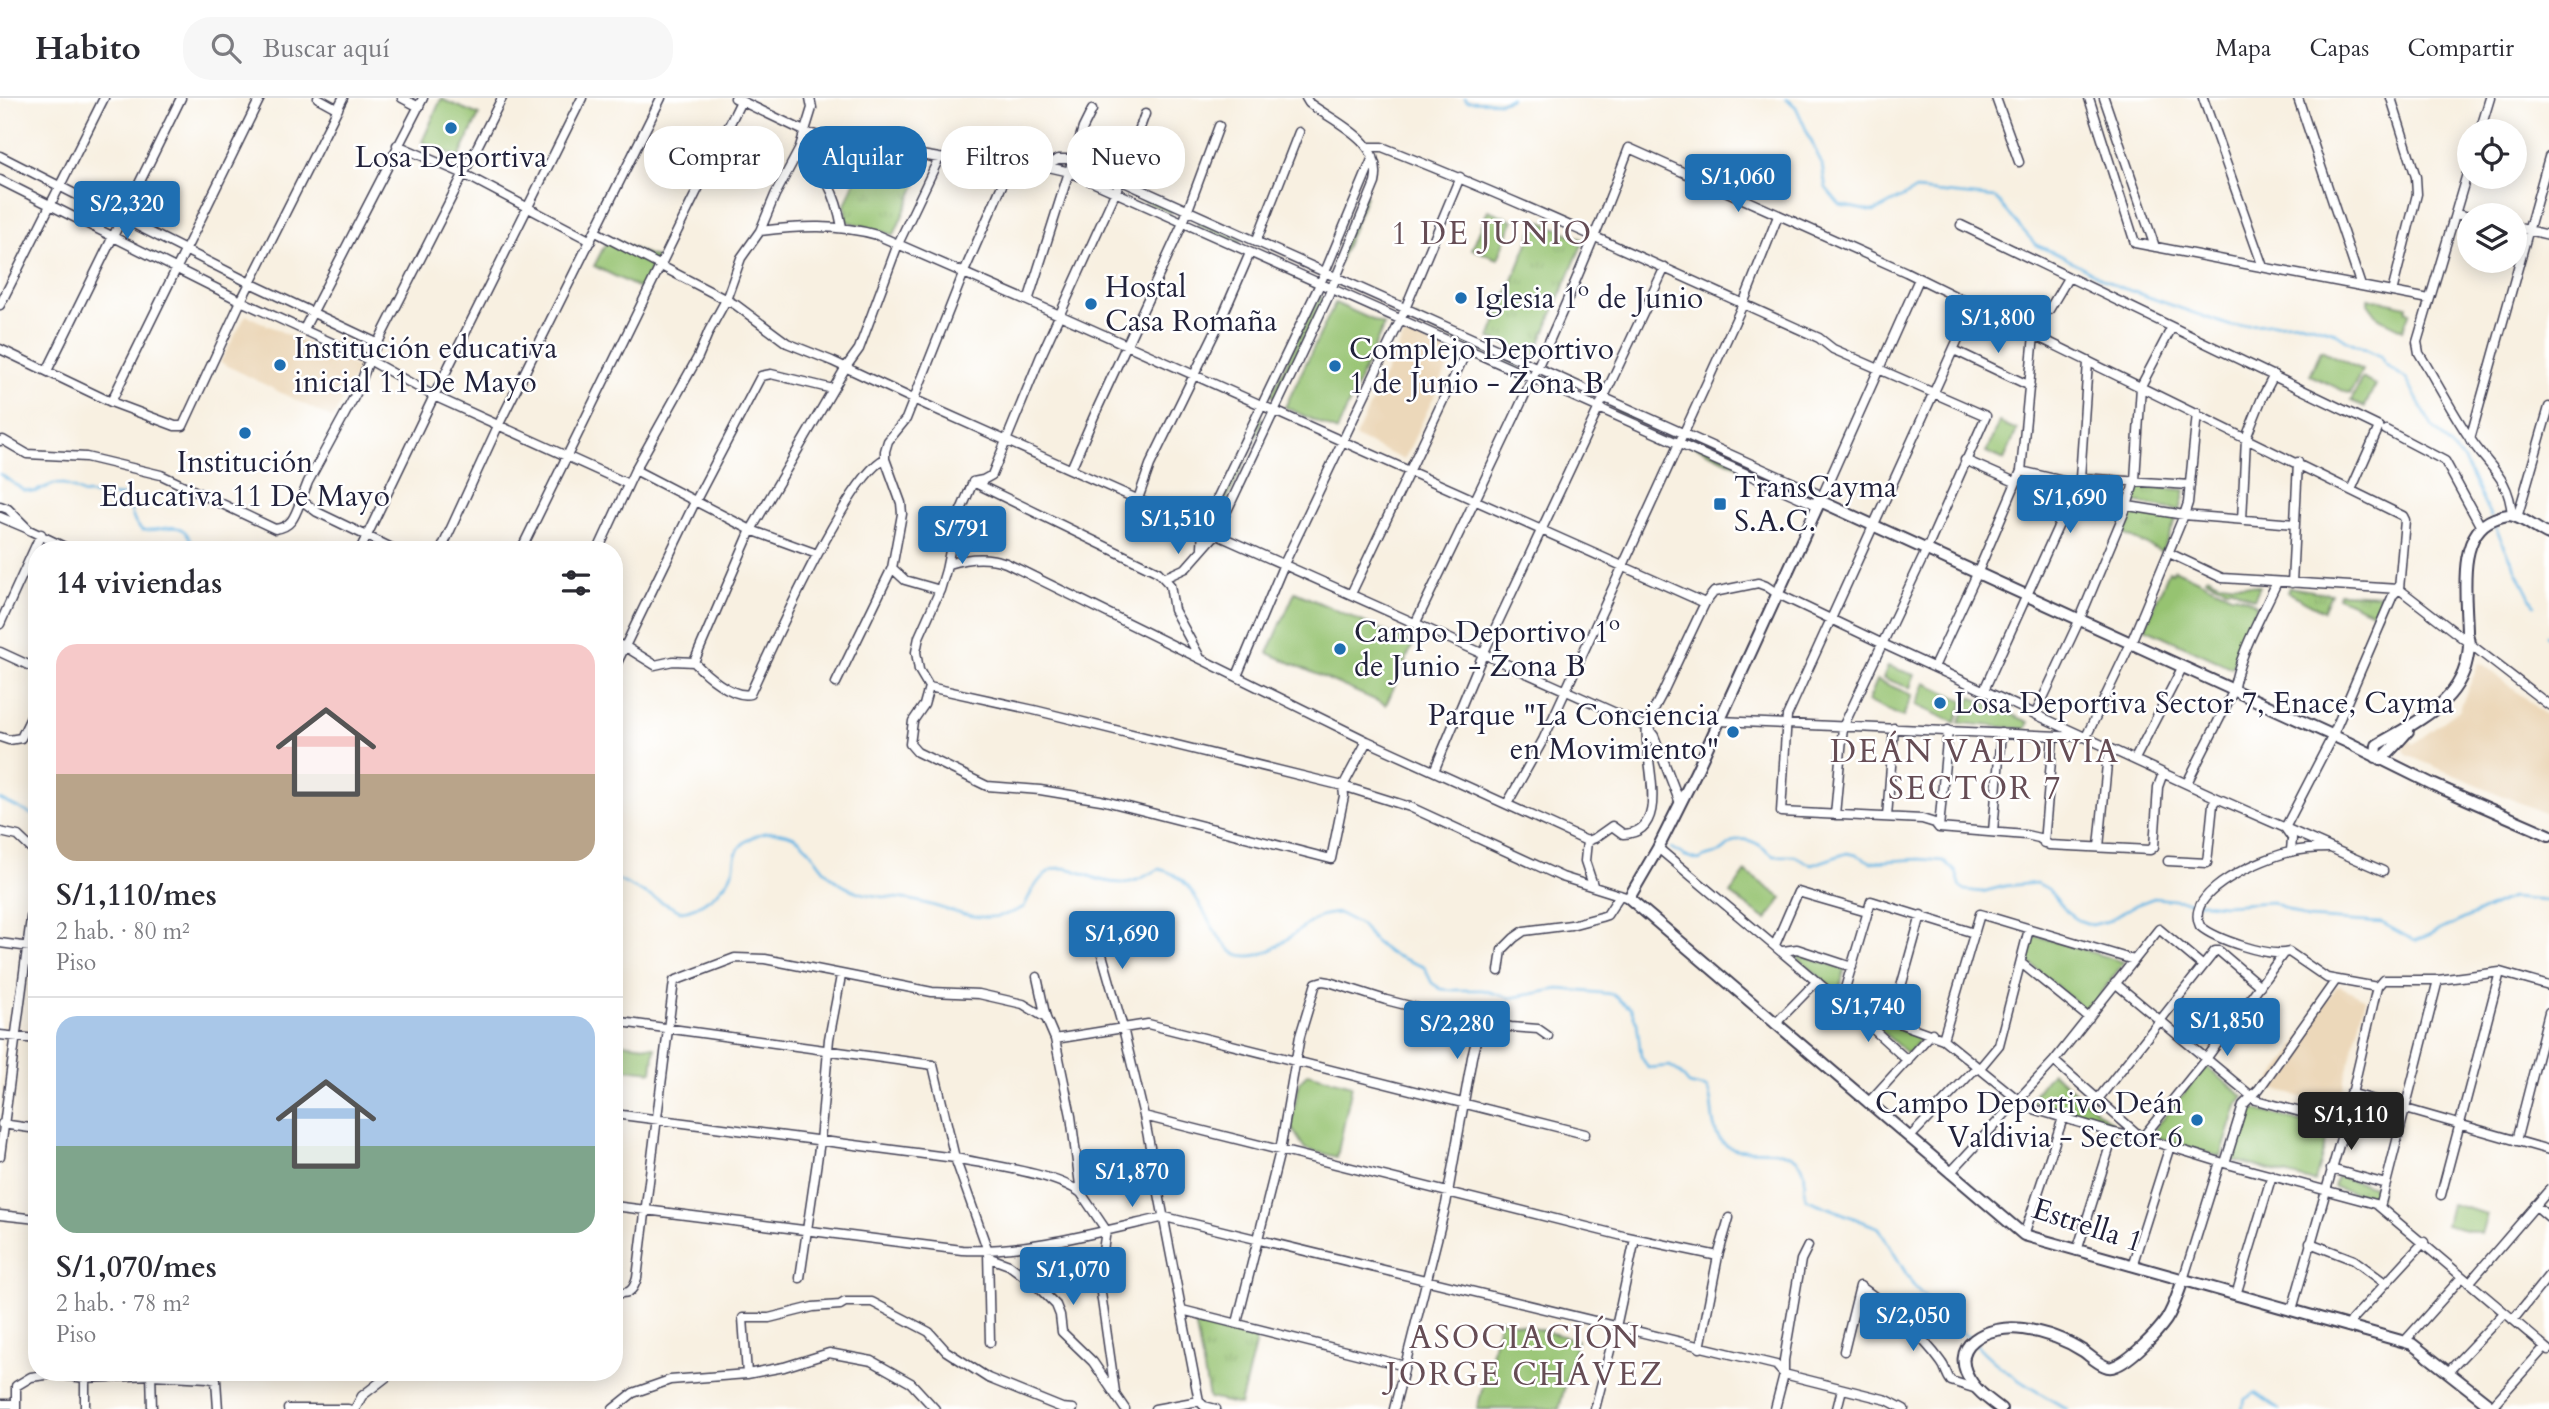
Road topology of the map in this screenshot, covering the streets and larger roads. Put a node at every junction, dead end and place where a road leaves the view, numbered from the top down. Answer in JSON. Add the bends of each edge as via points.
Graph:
{"nodes":[{"id":1,"x":104,"y":98,"type":"edge"},
{"id":2,"x":181,"y":98,"type":"edge"},
{"id":3,"x":260,"y":98,"type":"edge"},
{"id":4,"x":318,"y":98,"type":"edge"},
{"id":5,"x":343,"y":98,"type":"edge"},
{"id":6,"x":401,"y":98,"type":"edge"},
{"id":7,"x":423,"y":98,"type":"edge"},
{"id":8,"x":502,"y":98,"type":"edge"},
{"id":9,"x":582,"y":98,"type":"edge"},
{"id":10,"x":661,"y":98,"type":"edge"},
{"id":11,"x":810,"y":98,"type":"edge"},
{"id":12,"x":1306,"y":98,"type":"edge"},
{"id":13,"x":1996,"y":98,"type":"edge"},
{"id":14,"x":2089,"y":98,"type":"edge"},
{"id":15,"x":2104,"y":98,"type":"edge"},
{"id":16,"x":2203,"y":98,"type":"edge"},
{"id":17,"x":2298,"y":98,"type":"edge"},
{"id":18,"x":2391,"y":98,"type":"edge"},
{"id":19,"x":2490,"y":98,"type":"edge"},
{"id":20,"x":738,"y":99,"type":"edge"},
{"id":21,"x":419,"y":107,"type":"junction"},
{"id":22,"x":338,"y":109,"type":"junction"},
{"id":23,"x":1092,"y":110,"type":"dead end"},
{"id":24,"x":1145,"y":114,"type":"dead end"},
{"id":25,"x":2484,"y":119,"type":"edge"},
{"id":26,"x":808,"y":126,"type":"edge"},
{"id":27,"x":1084,"y":126,"type":"edge"},
{"id":28,"x":1141,"y":126,"type":"edge"},
{"id":29,"x":1219,"y":126,"type":"dead end"},
{"id":30,"x":798,"y":128,"type":"edge"},
{"id":31,"x":1299,"y":132,"type":"dead end"},
{"id":32,"x":397,"y":145,"type":"junction"},
{"id":33,"x":1370,"y":147,"type":"junction"},
{"id":34,"x":798,"y":152,"type":"edge"},
{"id":35,"x":0,"y":156,"type":"edge"},
{"id":36,"x":927,"y":156,"type":"edge"},
{"id":37,"x":1373,"y":157,"type":"junction"},
{"id":38,"x":2549,"y":157,"type":"edge"},
{"id":39,"x":939,"y":158,"type":"joint"},
{"id":40,"x":2019,"y":162,"type":"dead end"},
{"id":41,"x":464,"y":174,"type":"junction"},
{"id":42,"x":1460,"y":177,"type":"junction"},
{"id":43,"x":0,"y":180,"type":"edge"},
{"id":44,"x":1067,"y":181,"type":"edge"},
{"id":45,"x":58,"y":186,"type":"junction"},
{"id":46,"x":830,"y":189,"type":"edge"},
{"id":47,"x":1000,"y":189,"type":"edge"},
{"id":48,"x":1108,"y":189,"type":"edge"},
{"id":49,"x":1116,"y":189,"type":"edge"},
{"id":50,"x":1141,"y":189,"type":"edge"},
{"id":51,"x":2462,"y":189,"type":"edge"},
{"id":52,"x":1115,"y":192,"type":"junction"},
{"id":53,"x":48,"y":204,"type":"junction"},
{"id":54,"x":528,"y":206,"type":"junction"},
{"id":55,"x":1188,"y":210,"type":"junction"},
{"id":56,"x":2455,"y":214,"type":"joint"},
{"id":57,"x":1778,"y":216,"type":"junction"},
{"id":58,"x":122,"y":218,"type":"junction"},
{"id":59,"x":1183,"y":223,"type":"junction"},
{"id":60,"x":1961,"y":225,"type":"dead end"},
{"id":61,"x":842,"y":227,"type":"junction"},
{"id":62,"x":2528,"y":230,"type":"junction"},
{"id":63,"x":760,"y":231,"type":"junction"},
{"id":64,"x":596,"y":232,"type":"junction"},
{"id":65,"x":2549,"y":235,"type":"edge"},
{"id":66,"x":113,"y":236,"type":"junction"},
{"id":67,"x":1596,"y":236,"type":"junction"},
{"id":68,"x":591,"y":241,"type":"junction"},
{"id":69,"x":1256,"y":242,"type":"junction"},
{"id":70,"x":898,"y":244,"type":"junction"},
{"id":71,"x":2155,"y":247,"type":"junction"},
{"id":72,"x":184,"y":250,"type":"junction"},
{"id":73,"x":1250,"y":253,"type":"junction"},
{"id":74,"x":660,"y":266,"type":"junction"},
{"id":75,"x":176,"y":267,"type":"junction"},
{"id":76,"x":1665,"y":267,"type":"junction"},
{"id":77,"x":2263,"y":267,"type":"junction"},
{"id":78,"x":964,"y":272,"type":"junction"},
{"id":79,"x":1324,"y":272,"type":"junction"},
{"id":80,"x":1336,"y":277,"type":"junction"},
{"id":81,"x":2067,"y":278,"type":"junction"},
{"id":82,"x":1919,"y":279,"type":"junction"},
{"id":83,"x":250,"y":283,"type":"junction"},
{"id":84,"x":1320,"y":284,"type":"junction"},
{"id":85,"x":2361,"y":286,"type":"junction"},
{"id":86,"x":1332,"y":289,"type":"junction"},
{"id":87,"x":2392,"y":292,"type":"junction"},
{"id":88,"x":2429,"y":299,"type":"junction"},
{"id":89,"x":726,"y":300,"type":"junction"},
{"id":90,"x":241,"y":301,"type":"junction"},
{"id":91,"x":1028,"y":301,"type":"junction"},
{"id":92,"x":1743,"y":304,"type":"junction"},
{"id":93,"x":0,"y":305,"type":"edge"},
{"id":94,"x":1973,"y":306,"type":"junction"},
{"id":95,"x":1405,"y":309,"type":"junction"},
{"id":96,"x":2049,"y":310,"type":"dead end"},
{"id":97,"x":313,"y":311,"type":"junction"},
{"id":98,"x":1060,"y":316,"type":"junction"},
{"id":99,"x":1400,"y":321,"type":"junction"},
{"id":100,"x":2172,"y":327,"type":"junction"},
{"id":101,"x":304,"y":329,"type":"junction"},
{"id":102,"x":2034,"y":335,"type":"junction"},
{"id":103,"x":377,"y":343,"type":"junction"},
{"id":104,"x":1127,"y":347,"type":"junction"},
{"id":105,"x":0,"y":349,"type":"edge"},
{"id":106,"x":1467,"y":350,"type":"junction"},
{"id":107,"x":1954,"y":350,"type":"junction"},
{"id":108,"x":369,"y":360,"type":"junction"},
{"id":109,"x":2088,"y":362,"type":"junction"},
{"id":110,"x":846,"y":367,"type":"junction"},
{"id":111,"x":1539,"y":368,"type":"junction"},
{"id":112,"x":1881,"y":368,"type":"junction"},
{"id":113,"x":47,"y":372,"type":"junction"},
{"id":114,"x":2274,"y":375,"type":"junction"},
{"id":115,"x":1192,"y":376,"type":"junction"},
{"id":116,"x":1533,"y":379,"type":"junction"},
{"id":117,"x":2030,"y":386,"type":"junction"},
{"id":118,"x":2141,"y":386,"type":"junction"},
{"id":119,"x":833,"y":389,"type":"junction"},
{"id":120,"x":1935,"y":393,"type":"junction"},
{"id":121,"x":433,"y":396,"type":"junction"},
{"id":122,"x":1605,"y":397,"type":"junction"},
{"id":123,"x":913,"y":399,"type":"junction"},
{"id":124,"x":111,"y":402,"type":"junction"},
{"id":125,"x":1261,"y":406,"type":"junction"},
{"id":126,"x":2549,"y":407,"type":"edge"},
{"id":127,"x":1600,"y":409,"type":"junction"},
{"id":128,"x":1273,"y":411,"type":"junction"},
{"id":129,"x":2197,"y":413,"type":"junction"},
{"id":130,"x":498,"y":426,"type":"junction"},
{"id":131,"x":2386,"y":430,"type":"dead end"},
{"id":132,"x":1685,"y":433,"type":"junction"},
{"id":133,"x":2246,"y":438,"type":"junction"},
{"id":134,"x":2470,"y":439,"type":"junction"},
{"id":135,"x":0,"y":441,"type":"edge"},
{"id":136,"x":1006,"y":441,"type":"junction"},
{"id":137,"x":1342,"y":442,"type":"junction"},
{"id":138,"x":1679,"y":444,"type":"junction"},
{"id":139,"x":567,"y":456,"type":"junction"},
{"id":140,"x":885,"y":459,"type":"junction"},
{"id":141,"x":1965,"y":460,"type":"junction"},
{"id":142,"x":2298,"y":462,"type":"junction"},
{"id":143,"x":635,"y":470,"type":"junction"},
{"id":144,"x":1072,"y":470,"type":"junction"},
{"id":145,"x":2021,"y":471,"type":"junction"},
{"id":146,"x":1409,"y":472,"type":"junction"},
{"id":147,"x":2135,"y":480,"type":"junction"},
{"id":148,"x":2078,"y":481,"type":"junction"},
{"id":149,"x":974,"y":482,"type":"junction"},
{"id":150,"x":2015,"y":482,"type":"junction"},
{"id":151,"x":628,"y":484,"type":"junction"},
{"id":152,"x":2190,"y":485,"type":"junction"},
{"id":153,"x":2351,"y":489,"type":"junction"},
{"id":154,"x":1138,"y":499,"type":"junction"},
{"id":155,"x":301,"y":500,"type":"junction"},
{"id":156,"x":1475,"y":501,"type":"junction"},
{"id":157,"x":1819,"y":501,"type":"junction"},
{"id":158,"x":695,"y":502,"type":"junction"},
{"id":159,"x":0,"y":506,"type":"edge"},
{"id":160,"x":2127,"y":506,"type":"junction"},
{"id":161,"x":2184,"y":515,"type":"junction"},
{"id":162,"x":2510,"y":516,"type":"junction"},
{"id":163,"x":0,"y":517,"type":"edge"},
{"id":164,"x":2242,"y":520,"type":"junction"},
{"id":165,"x":2295,"y":524,"type":"junction"},
{"id":166,"x":2484,"y":524,"type":"junction"},
{"id":167,"x":1203,"y":528,"type":"junction"},
{"id":168,"x":1874,"y":528,"type":"junction"},
{"id":169,"x":29,"y":530,"type":"junction"},
{"id":170,"x":751,"y":530,"type":"junction"},
{"id":171,"x":1541,"y":531,"type":"junction"},
{"id":172,"x":41,"y":534,"type":"junction"},
{"id":173,"x":1216,"y":534,"type":"junction"},
{"id":174,"x":2549,"y":535,"type":"edge"},
{"id":175,"x":367,"y":536,"type":"junction"},
{"id":176,"x":38,"y":541,"type":"edge"},
{"id":177,"x":54,"y":541,"type":"edge"},
{"id":178,"x":364,"y":541,"type":"edge"},
{"id":179,"x":377,"y":541,"type":"edge"},
{"id":180,"x":445,"y":541,"type":"edge"},
{"id":181,"x":525,"y":541,"type":"edge"},
{"id":182,"x":602,"y":541,"type":"edge"},
{"id":183,"x":1202,"y":547,"type":"junction"},
{"id":184,"x":1926,"y":551,"type":"junction"},
{"id":185,"x":2169,"y":553,"type":"junction"},
{"id":186,"x":817,"y":554,"type":"junction"},
{"id":187,"x":28,"y":563,"type":"edge"},
{"id":188,"x":948,"y":564,"type":"junction"},
{"id":189,"x":1284,"y":564,"type":"junction"},
{"id":190,"x":1622,"y":566,"type":"junction"},
{"id":191,"x":892,"y":568,"type":"junction"},
{"id":192,"x":1977,"y":574,"type":"junction"},
{"id":193,"x":1164,"y":578,"type":"junction"},
{"id":194,"x":2277,"y":583,"type":"junction"},
{"id":195,"x":2292,"y":583,"type":"junction"},
{"id":196,"x":2399,"y":589,"type":"junction"},
{"id":197,"x":940,"y":590,"type":"junction"},
{"id":198,"x":1351,"y":594,"type":"junction"},
{"id":199,"x":1778,"y":594,"type":"junction"},
{"id":200,"x":2028,"y":598,"type":"junction"},
{"id":201,"x":1704,"y":603,"type":"junction"},
{"id":202,"x":1832,"y":619,"type":"junction"},
{"id":203,"x":2079,"y":621,"type":"junction"},
{"id":204,"x":1416,"y":622,"type":"junction"},
{"id":205,"x":0,"y":624,"type":"edge"},
{"id":206,"x":2470,"y":643,"type":"junction"},
{"id":207,"x":1883,"y":644,"type":"junction"},
{"id":208,"x":2130,"y":645,"type":"junction"},
{"id":209,"x":623,"y":646,"type":"edge"},
{"id":210,"x":626,"y":647,"type":"junction"},
{"id":211,"x":0,"y":652,"type":"edge"},
{"id":212,"x":623,"y":652,"type":"edge"},
{"id":213,"x":1484,"y":652,"type":"junction"},
{"id":214,"x":1199,"y":657,"type":"junction"},
{"id":215,"x":694,"y":662,"type":"junction"},
{"id":216,"x":28,"y":665,"type":"edge"},
{"id":217,"x":1934,"y":667,"type":"junction"},
{"id":218,"x":2182,"y":668,"type":"junction"},
{"id":219,"x":1237,"y":676,"type":"junction"},
{"id":220,"x":836,"y":683,"type":"dead end"},
{"id":221,"x":929,"y":687,"type":"junction"},
{"id":222,"x":1565,"y":690,"type":"junction"},
{"id":223,"x":1984,"y":690,"type":"junction"},
{"id":224,"x":2233,"y":692,"type":"junction"},
{"id":225,"x":2549,"y":705,"type":"edge"},
{"id":226,"x":2036,"y":713,"type":"junction"},
{"id":227,"x":1718,"y":720,"type":"junction"},
{"id":228,"x":28,"y":724,"type":"edge"},
{"id":229,"x":1787,"y":724,"type":"junction"},
{"id":230,"x":1647,"y":727,"type":"junction"},
{"id":231,"x":1843,"y":727,"type":"junction"},
{"id":232,"x":1894,"y":728,"type":"junction"},
{"id":233,"x":1948,"y":730,"type":"junction"},
{"id":234,"x":2001,"y":733,"type":"junction"},
{"id":235,"x":0,"y":737,"type":"edge"},
{"id":236,"x":2053,"y":737,"type":"junction"},
{"id":237,"x":2086,"y":737,"type":"junction"},
{"id":238,"x":2332,"y":737,"type":"junction"},
{"id":239,"x":1367,"y":741,"type":"junction"},
{"id":240,"x":2347,"y":742,"type":"junction"},
{"id":241,"x":2388,"y":744,"type":"junction"},
{"id":242,"x":2111,"y":749,"type":"junction"},
{"id":243,"x":2378,"y":758,"type":"junction"},
{"id":244,"x":2135,"y":759,"type":"junction"},
{"id":245,"x":2403,"y":769,"type":"junction"},
{"id":246,"x":1434,"y":771,"type":"junction"},
{"id":247,"x":2163,"y":773,"type":"junction"},
{"id":248,"x":2187,"y":783,"type":"junction"},
{"id":249,"x":1343,"y":786,"type":"junction"},
{"id":250,"x":2217,"y":798,"type":"junction"},
{"id":251,"x":1680,"y":803,"type":"junction"},
{"id":252,"x":1507,"y":804,"type":"junction"},
{"id":253,"x":1836,"y":816,"type":"junction"},
{"id":254,"x":1887,"y":817,"type":"junction"},
{"id":255,"x":1939,"y":828,"type":"junction"},
{"id":256,"x":2286,"y":828,"type":"junction"},
{"id":257,"x":0,"y":832,"type":"edge"},
{"id":258,"x":1993,"y":832,"type":"junction"},
{"id":259,"x":2549,"y":835,"type":"edge"},
{"id":260,"x":1587,"y":841,"type":"junction"},
{"id":261,"x":2044,"y":843,"type":"junction"},
{"id":262,"x":28,"y":845,"type":"edge"},
{"id":263,"x":2099,"y":847,"type":"junction"},
{"id":264,"x":1658,"y":848,"type":"junction"},
{"id":265,"x":2335,"y":848,"type":"junction"},
{"id":266,"x":2291,"y":851,"type":"junction"},
{"id":267,"x":2168,"y":861,"type":"dead end"},
{"id":268,"x":2383,"y":870,"type":"dead end"},
{"id":269,"x":1593,"y":886,"type":"junction"},
{"id":270,"x":1624,"y":896,"type":"junction"},
{"id":271,"x":1867,"y":912,"type":"junction"},
{"id":272,"x":1921,"y":915,"type":"junction"},
{"id":273,"x":1093,"y":923,"type":"dead end"},
{"id":274,"x":2029,"y":929,"type":"junction"},
{"id":275,"x":1974,"y":933,"type":"junction"},
{"id":276,"x":0,"y":943,"type":"edge"},
{"id":277,"x":1775,"y":944,"type":"junction"},
{"id":278,"x":28,"y":946,"type":"edge"},
{"id":279,"x":1783,"y":951,"type":"junction"},
{"id":280,"x":2283,"y":954,"type":"junction"},
{"id":281,"x":2133,"y":960,"type":"junction"},
{"id":282,"x":2021,"y":963,"type":"junction"},
{"id":283,"x":1852,"y":967,"type":"junction"},
{"id":284,"x":2203,"y":967,"type":"junction"},
{"id":285,"x":1499,"y":971,"type":"dead end"},
{"id":286,"x":2500,"y":972,"type":"junction"},
{"id":287,"x":28,"y":975,"type":"edge"},
{"id":288,"x":841,"y":976,"type":"junction"},
{"id":289,"x":1037,"y":977,"type":"dead end"},
{"id":290,"x":2336,"y":979,"type":"junction"},
{"id":291,"x":2438,"y":980,"type":"junction"},
{"id":292,"x":1816,"y":981,"type":"junction"},
{"id":293,"x":2115,"y":983,"type":"junction"},
{"id":294,"x":2260,"y":986,"type":"junction"},
{"id":295,"x":2377,"y":986,"type":"junction"},
{"id":296,"x":2549,"y":986,"type":"edge"},
{"id":297,"x":1844,"y":1004,"type":"junction"},
{"id":298,"x":2549,"y":1012,"type":"edge"},
{"id":299,"x":1046,"y":1018,"type":"junction"},
{"id":300,"x":2089,"y":1018,"type":"junction"},
{"id":301,"x":1892,"y":1019,"type":"junction"},
{"id":302,"x":1481,"y":1021,"type":"junction"},
{"id":303,"x":2161,"y":1021,"type":"junction"},
{"id":304,"x":623,"y":1022,"type":"edge"},
{"id":305,"x":1775,"y":1024,"type":"junction"},
{"id":306,"x":667,"y":1028,"type":"junction"},
{"id":307,"x":1123,"y":1028,"type":"junction"},
{"id":308,"x":1932,"y":1033,"type":"junction"},
{"id":309,"x":0,"y":1035,"type":"edge"},
{"id":310,"x":1548,"y":1036,"type":"dead end"},
{"id":311,"x":17,"y":1037,"type":"junction"},
{"id":312,"x":28,"y":1038,"type":"edge"},
{"id":313,"x":1943,"y":1039,"type":"junction"},
{"id":314,"x":1055,"y":1040,"type":"junction"},
{"id":315,"x":829,"y":1049,"type":"junction"},
{"id":316,"x":2206,"y":1059,"type":"junction"},
{"id":317,"x":1908,"y":1061,"type":"junction"},
{"id":318,"x":2054,"y":1061,"type":"junction"},
{"id":319,"x":1296,"y":1062,"type":"junction"},
{"id":320,"x":1979,"y":1069,"type":"junction"},
{"id":321,"x":2350,"y":1093,"type":"junction"},
{"id":322,"x":2250,"y":1096,"type":"junction"},
{"id":323,"x":2098,"y":1099,"type":"junction"},
{"id":324,"x":2019,"y":1102,"type":"junction"},
{"id":325,"x":1868,"y":1103,"type":"junction"},
{"id":326,"x":1466,"y":1105,"type":"junction"},
{"id":327,"x":2406,"y":1109,"type":"junction"},
{"id":328,"x":623,"y":1115,"type":"edge"},
{"id":329,"x":1143,"y":1116,"type":"junction"},
{"id":330,"x":2063,"y":1118,"type":"junction"},
{"id":331,"x":657,"y":1119,"type":"junction"},
{"id":332,"x":2,"y":1124,"type":"edge"},
{"id":333,"x":2345,"y":1124,"type":"junction"},
{"id":334,"x":2461,"y":1124,"type":"junction"},
{"id":335,"x":28,"y":1128,"type":"edge"},
{"id":336,"x":2114,"y":1133,"type":"junction"},
{"id":337,"x":1585,"y":1134,"type":"dead end"},
{"id":338,"x":1910,"y":1137,"type":"junction"},
{"id":339,"x":2142,"y":1138,"type":"junction"},
{"id":340,"x":820,"y":1141,"type":"junction"},
{"id":341,"x":2516,"y":1141,"type":"junction"},
{"id":342,"x":2171,"y":1146,"type":"junction"},
{"id":343,"x":2549,"y":1150,"type":"edge"},
{"id":344,"x":1280,"y":1151,"type":"junction"},
{"id":345,"x":0,"y":1156,"type":"edge"},
{"id":346,"x":955,"y":1158,"type":"junction"},
{"id":347,"x":2223,"y":1163,"type":"junction"},
{"id":348,"x":2331,"y":1169,"type":"junction"},
{"id":349,"x":1950,"y":1173,"type":"junction"},
{"id":350,"x":2272,"y":1175,"type":"junction"},
{"id":351,"x":2386,"y":1184,"type":"junction"},
{"id":352,"x":2326,"y":1190,"type":"junction"},
{"id":353,"x":2549,"y":1190,"type":"edge"},
{"id":354,"x":1081,"y":1193,"type":"junction"},
{"id":355,"x":1448,"y":1194,"type":"junction"},
{"id":356,"x":2441,"y":1195,"type":"dead end"},
{"id":357,"x":2535,"y":1205,"type":"junction"},
{"id":358,"x":623,"y":1207,"type":"edge"},
{"id":359,"x":2380,"y":1207,"type":"junction"},
{"id":360,"x":647,"y":1210,"type":"junction"},
{"id":361,"x":0,"y":1215,"type":"edge"},
{"id":362,"x":1165,"y":1217,"type":"junction"},
{"id":363,"x":2549,"y":1217,"type":"edge"},
{"id":364,"x":28,"y":1218,"type":"edge"},
{"id":365,"x":1729,"y":1218,"type":"dead end"},
{"id":366,"x":807,"y":1230,"type":"junction"},
{"id":367,"x":1106,"y":1230,"type":"junction"},
{"id":368,"x":2024,"y":1235,"type":"junction"},
{"id":369,"x":1260,"y":1239,"type":"junction"},
{"id":370,"x":1635,"y":1239,"type":"junction"},
{"id":371,"x":2424,"y":1242,"type":"junction"},
{"id":372,"x":2310,"y":1243,"type":"junction"},
{"id":373,"x":1808,"y":1247,"type":"dead end"},
{"id":374,"x":988,"y":1251,"type":"junction"},
{"id":375,"x":2077,"y":1251,"type":"junction"},
{"id":376,"x":1718,"y":1256,"type":"junction"},
{"id":377,"x":2132,"y":1266,"type":"junction"},
{"id":378,"x":2549,"y":1275,"type":"edge"},
{"id":379,"x":800,"y":1278,"type":"dead end"},
{"id":380,"x":2183,"y":1280,"type":"junction"},
{"id":381,"x":2466,"y":1280,"type":"junction"},
{"id":382,"x":1427,"y":1281,"type":"junction"},
{"id":383,"x":2385,"y":1283,"type":"junction"},
{"id":384,"x":623,"y":1293,"type":"edge"},
{"id":385,"x":2236,"y":1295,"type":"junction"},
{"id":386,"x":1182,"y":1310,"type":"junction"},
{"id":387,"x":2292,"y":1310,"type":"junction"},
{"id":388,"x":2504,"y":1313,"type":"junction"},
{"id":389,"x":2513,"y":1320,"type":"junction"},
{"id":390,"x":1237,"y":1323,"type":"junction"},
{"id":391,"x":1616,"y":1327,"type":"junction"},
{"id":392,"x":2348,"y":1327,"type":"junction"},
{"id":393,"x":990,"y":1342,"type":"dead end"},
{"id":394,"x":2404,"y":1342,"type":"junction"},
{"id":395,"x":1700,"y":1348,"type":"junction"},
{"id":396,"x":2547,"y":1348,"type":"edge"},
{"id":397,"x":1844,"y":1351,"type":"dead end"},
{"id":398,"x":1405,"y":1366,"type":"junction"},
{"id":399,"x":2448,"y":1372,"type":"junction"},
{"id":400,"x":747,"y":1374,"type":"junction"},
{"id":401,"x":1784,"y":1374,"type":"junction"},
{"id":402,"x":28,"y":1379,"type":"edge"},
{"id":403,"x":85,"y":1381,"type":"edge"},
{"id":404,"x":151,"y":1381,"type":"edge"},
{"id":405,"x":216,"y":1381,"type":"edge"},
{"id":406,"x":381,"y":1381,"type":"edge"},
{"id":407,"x":1842,"y":1389,"type":"junction"},
{"id":408,"x":1977,"y":1389,"type":"junction"},
{"id":409,"x":1115,"y":1392,"type":"junction"},
{"id":410,"x":1199,"y":1401,"type":"junction"},
{"id":411,"x":0,"y":1404,"type":"edge"},
{"id":412,"x":16,"y":1407,"type":"edge"},
{"id":413,"x":2493,"y":1407,"type":"edge"},
{"id":414,"x":1898,"y":1408,"type":"edge"},
{"id":415,"x":85,"y":1409,"type":"edge"},
{"id":416,"x":152,"y":1409,"type":"edge"},
{"id":417,"x":218,"y":1409,"type":"edge"},
{"id":418,"x":289,"y":1409,"type":"edge"},
{"id":419,"x":348,"y":1409,"type":"edge"},
{"id":420,"x":355,"y":1409,"type":"edge"},
{"id":421,"x":613,"y":1409,"type":"edge"},
{"id":422,"x":935,"y":1409,"type":"edge"},
{"id":423,"x":1073,"y":1409,"type":"edge"},
{"id":424,"x":1125,"y":1409,"type":"edge"},
{"id":425,"x":1155,"y":1409,"type":"edge"},
{"id":426,"x":1216,"y":1409,"type":"edge"},
{"id":427,"x":1394,"y":1409,"type":"edge"},
{"id":428,"x":1595,"y":1409,"type":"edge"},
{"id":429,"x":1775,"y":1409,"type":"edge"},
{"id":430,"x":1837,"y":1409,"type":"edge"},
{"id":431,"x":2001,"y":1409,"type":"edge"}],
"edges":[{"from":1,"to":45,"type":"street"},
{"from":2,"to":58,"type":"street"},
{"from":3,"to":72,"type":"street"},
{"from":4,"to":22,"type":"street"},
{"from":5,"to":22,"type":"street"},
{"from":6,"to":21,"type":"street"},
{"from":7,"to":21,"type":"street"},
{"from":8,"to":41,"type":"street"},
{"from":9,"to":54,"type":"street"},
{"from":10,"to":64,"type":"street"},
{"from":11,"to":26,"type":"street","via":[[813,108]]},
{"from":12,"to":33,"type":"street"},
{"from":13,"to":40,"type":"street"},
{"from":14,"to":71,"type":"street","via":[[2135,243]]},
{"from":15,"to":71,"type":"street"},
{"from":16,"to":77,"type":"street"},
{"from":17,"to":85,"type":"street"},
{"from":18,"to":87,"type":"street","via":[[2417,194]]},
{"from":19,"to":25,"type":"street"},
{"from":20,"to":30,"type":"street"},
{"from":20,"to":74,"type":"street"},
{"from":21,"to":32,"type":"street"},
{"from":22,"to":83,"type":"street"},
{"from":23,"to":27,"type":"street"},
{"from":24,"to":28,"type":"street"},
{"from":29,"to":55,"type":"street"},
{"from":31,"to":69,"type":"street"},
{"from":32,"to":41,"type":"street"},
{"from":32,"to":97,"type":"street"},
{"from":33,"to":37,"type":"street"},
{"from":33,"to":42,"type":"street","via":[[1382,147]]},
{"from":34,"to":63,"type":"street"},
{"from":35,"to":45,"type":"street"},
{"from":36,"to":39,"type":"street"},
{"from":37,"to":79,"type":"street"},
{"from":37,"to":80,"type":"street","via":[[1375,183]]},
{"from":38,"to":62,"type":"street"},
{"from":39,"to":70,"type":"street"},
{"from":41,"to":54,"type":"street"},
{"from":41,"to":103,"type":"street"},
{"from":42,"to":67,"type":"street"},
{"from":42,"to":95,"type":"street"},
{"from":43,"to":53,"type":"street"},
{"from":44,"to":91,"type":"street"},
{"from":45,"to":53,"type":"street"},
{"from":45,"to":58,"type":"street"},
{"from":46,"to":61,"type":"street"},
{"from":47,"to":78,"type":"street"},
{"from":48,"to":52,"type":"street"},
{"from":49,"to":52,"type":"street"},
{"from":50,"to":55,"type":"street"},
{"from":51,"to":56,"type":"street"},
{"from":52,"to":59,"type":"street"},
{"from":52,"to":98,"type":"street"},
{"from":53,"to":66,"type":"street"},
{"from":53,"to":93,"type":"street"},
{"from":54,"to":68,"type":"street"},
{"from":54,"to":121,"type":"street"},
{"from":55,"to":59,"type":"street"},
{"from":55,"to":69,"type":"street"},
{"from":56,"to":88,"type":"street"},
{"from":57,"to":67,"type":"street","via":[[1629,148]]},
{"from":57,"to":82,"type":"street"},
{"from":57,"to":92,"type":"street"},
{"from":58,"to":66,"type":"street"},
{"from":58,"to":72,"type":"street"},
{"from":59,"to":73,"type":"street"},
{"from":59,"to":104,"type":"street"},
{"from":60,"to":81,"type":"street"},
{"from":61,"to":63,"type":"street"},
{"from":61,"to":70,"type":"street"},
{"from":62,"to":65,"type":"street"},
{"from":62,"to":134,"type":"street"},
{"from":63,"to":89,"type":"street","via":[[741,258]]},
{"from":64,"to":68,"type":"street"},
{"from":64,"to":74,"type":"street"},
{"from":66,"to":75,"type":"street"},
{"from":66,"to":113,"type":"street"},
{"from":67,"to":76,"type":"street"},
{"from":67,"to":111,"type":"street"},
{"from":68,"to":130,"type":"street"},
{"from":69,"to":79,"type":"street"},
{"from":70,"to":78,"type":"street"},
{"from":70,"to":110,"type":"street","via":[[859,349]]},
{"from":71,"to":77,"type":"street"},
{"from":72,"to":75,"type":"street"},
{"from":72,"to":83,"type":"street"},
{"from":73,"to":84,"type":"street"},
{"from":73,"to":115,"type":"street"},
{"from":74,"to":89,"type":"street"},
{"from":74,"to":139,"type":"street"},
{"from":75,"to":90,"type":"street"},
{"from":75,"to":124,"type":"street"},
{"from":76,"to":92,"type":"street"},
{"from":76,"to":122,"type":"street"},
{"from":77,"to":85,"type":"street"},
{"from":78,"to":91,"type":"street"},
{"from":78,"to":123,"type":"street"},
{"from":79,"to":80,"type":"street"},
{"from":79,"to":84,"type":"street"},
{"from":80,"to":86,"type":"street"},
{"from":80,"to":95,"type":"street"},
{"from":81,"to":96,"type":"street"},
{"from":81,"to":100,"type":"street"},
{"from":82,"to":94,"type":"street"},
{"from":82,"to":112,"type":"street"},
{"from":83,"to":90,"type":"street"},
{"from":83,"to":97,"type":"street"},
{"from":84,"to":86,"type":"street"},
{"from":84,"to":125,"type":"street"},
{"from":85,"to":87,"type":"street"},
{"from":86,"to":99,"type":"street"},
{"from":86,"to":128,"type":"street"},
{"from":87,"to":88,"type":"street"},
{"from":88,"to":134,"type":"street","via":[[2417,342],[2419,353]]},
{"from":89,"to":110,"type":"street","via":[[787,343]]},
{"from":89,"to":143,"type":"street"},
{"from":90,"to":101,"type":"street"},
{"from":90,"to":124,"type":"street","via":[[183,426]]},
{"from":91,"to":98,"type":"street"},
{"from":92,"to":112,"type":"street"},
{"from":92,"to":132,"type":"street"},
{"from":94,"to":102,"type":"street"},
{"from":94,"to":107,"type":"street"},
{"from":95,"to":99,"type":"street"},
{"from":95,"to":111,"type":"street"},
{"from":97,"to":101,"type":"street"},
{"from":97,"to":103,"type":"street"},
{"from":98,"to":104,"type":"street"},
{"from":98,"to":136,"type":"street"},
{"from":99,"to":106,"type":"street"},
{"from":99,"to":137,"type":"street"},
{"from":100,"to":114,"type":"street"},
{"from":100,"to":118,"type":"street"},
{"from":101,"to":108,"type":"street"},
{"from":102,"to":109,"type":"street"},
{"from":102,"to":117,"type":"street"},
{"from":103,"to":108,"type":"street"},
{"from":104,"to":115,"type":"street"},
{"from":104,"to":144,"type":"street"},
{"from":105,"to":113,"type":"street"},
{"from":106,"to":116,"type":"street"},
{"from":106,"to":146,"type":"street"},
{"from":107,"to":117,"type":"street"},
{"from":107,"to":120,"type":"street"},
{"from":108,"to":121,"type":"street"},
{"from":108,"to":155,"type":"street"},
{"from":109,"to":118,"type":"street"},
{"from":109,"to":148,"type":"street"},
{"from":110,"to":119,"type":"street"},
{"from":110,"to":123,"type":"street"},
{"from":111,"to":116,"type":"street"},
{"from":111,"to":122,"type":"street"},
{"from":112,"to":120,"type":"street"},
{"from":112,"to":157,"type":"street"},
{"from":113,"to":124,"type":"street"},
{"from":114,"to":133,"type":"street"},
{"from":114,"to":153,"type":"street","via":[[2379,427]]},
{"from":115,"to":125,"type":"street"},
{"from":115,"to":154,"type":"street"},
{"from":116,"to":127,"type":"street"},
{"from":116,"to":156,"type":"street"},
{"from":117,"to":145,"type":"street"},
{"from":118,"to":129,"type":"street"},
{"from":118,"to":147,"type":"street"},
{"from":119,"to":158,"type":"street","via":[[771,374],[761,376]]},
{"from":119,"to":170,"type":"street"},
{"from":120,"to":141,"type":"street","via":[[1986,416]]},
{"from":120,"to":168,"type":"street"},
{"from":121,"to":130,"type":"street"},
{"from":121,"to":175,"type":"street"},
{"from":122,"to":127,"type":"street"},
{"from":122,"to":132,"type":"street"},
{"from":123,"to":136,"type":"street"},
{"from":123,"to":140,"type":"street","via":[[906,419],[888,441]]},
{"from":125,"to":128,"type":"street"},
{"from":125,"to":167,"type":"street"},
{"from":126,"to":162,"type":"street"},
{"from":127,"to":138,"type":"street"},
{"from":127,"to":171,"type":"street"},
{"from":128,"to":137,"type":"street"},
{"from":128,"to":173,"type":"street"},
{"from":129,"to":133,"type":"street"},
{"from":129,"to":152,"type":"street"},
{"from":130,"to":139,"type":"street"},
{"from":130,"to":180,"type":"street"},
{"from":131,"to":166,"type":"street","via":[[2445,461]]},
{"from":132,"to":138,"type":"street"},
{"from":132,"to":157,"type":"street","via":[[1816,493]]},
{"from":133,"to":142,"type":"street"},
{"from":133,"to":164,"type":"street"},
{"from":134,"to":162,"type":"street","via":[[2504,482]]},
{"from":135,"to":155,"type":"street","via":[[27,454],[86,457],[161,475],[275,529],[286,528]]},
{"from":136,"to":144,"type":"street"},
{"from":136,"to":149,"type":"street","via":[[992,474]]},
{"from":137,"to":146,"type":"street"},
{"from":137,"to":189,"type":"street"},
{"from":138,"to":157,"type":"street","via":[[1812,503]]},
{"from":138,"to":190,"type":"street"},
{"from":139,"to":151,"type":"street"},
{"from":139,"to":181,"type":"street"},
{"from":140,"to":186,"type":"street","via":[[859,485]]},
{"from":140,"to":191,"type":"street","via":[[902,514]]},
{"from":141,"to":150,"type":"street"},
{"from":141,"to":184,"type":"street"},
{"from":142,"to":153,"type":"street"},
{"from":142,"to":165,"type":"street"},
{"from":143,"to":151,"type":"street"},
{"from":143,"to":158,"type":"street"},
{"from":144,"to":154,"type":"street"},
{"from":145,"to":148,"type":"street"},
{"from":145,"to":150,"type":"street"},
{"from":146,"to":156,"type":"street"},
{"from":146,"to":198,"type":"street"},
{"from":147,"to":148,"type":"street"},
{"from":147,"to":152,"type":"street"},
{"from":147,"to":160,"type":"street"},
{"from":148,"to":160,"type":"street"},
{"from":148,"to":200,"type":"street"},
{"from":149,"to":188,"type":"street","via":[[956,522]]},
{"from":149,"to":193,"type":"street"},
{"from":150,"to":192,"type":"street"},
{"from":151,"to":182,"type":"street"},
{"from":152,"to":161,"type":"street"},
{"from":153,"to":196,"type":"street","via":[[2406,520]]},
{"from":154,"to":167,"type":"street"},
{"from":155,"to":175,"type":"street"},
{"from":156,"to":171,"type":"street"},
{"from":156,"to":204,"type":"street"},
{"from":157,"to":168,"type":"street"},
{"from":157,"to":199,"type":"street"},
{"from":158,"to":170,"type":"street"},
{"from":158,"to":210,"type":"street"},
{"from":159,"to":169,"type":"street"},
{"from":160,"to":161,"type":"street"},
{"from":160,"to":203,"type":"street"},
{"from":161,"to":164,"type":"street"},
{"from":161,"to":185,"type":"street"},
{"from":162,"to":166,"type":"street"},
{"from":162,"to":174,"type":"street"},
{"from":163,"to":169,"type":"street"},
{"from":164,"to":165,"type":"street"},
{"from":165,"to":195,"type":"street"},
{"from":166,"to":206,"type":"street","via":[[2469,548],[2466,564]]},
{"from":167,"to":173,"type":"street"},
{"from":167,"to":183,"type":"street"},
{"from":168,"to":184,"type":"street"},
{"from":168,"to":202,"type":"street"},
{"from":169,"to":172,"type":"street"},
{"from":170,"to":186,"type":"street"},
{"from":170,"to":215,"type":"street"},
{"from":171,"to":190,"type":"street"},
{"from":171,"to":213,"type":"street"},
{"from":172,"to":176,"type":"street"},
{"from":172,"to":177,"type":"street"},
{"from":173,"to":183,"type":"street"},
{"from":173,"to":189,"type":"street"},
{"from":175,"to":178,"type":"street"},
{"from":175,"to":179,"type":"street"},
{"from":183,"to":193,"type":"street","via":[[1186,568]]},
{"from":184,"to":192,"type":"street"},
{"from":184,"to":207,"type":"street"},
{"from":185,"to":194,"type":"street","via":[[2222,578]]},
{"from":185,"to":208,"type":"street"},
{"from":186,"to":215,"type":"street","via":[[750,694],[743,696],[715,681]]},
{"from":187,"to":205,"type":"street"},
{"from":188,"to":197,"type":"street"},
{"from":188,"to":214,"type":"street","via":[[996,559]]},
{"from":189,"to":198,"type":"street"},
{"from":189,"to":219,"type":"street"},
{"from":190,"to":201,"type":"street"},
{"from":190,"to":222,"type":"street"},
{"from":191,"to":197,"type":"street","via":[[905,580]]},
{"from":191,"to":220,"type":"street"},
{"from":192,"to":200,"type":"street"},
{"from":192,"to":217,"type":"street"},
{"from":193,"to":214,"type":"street","via":[[1171,585],[1174,610]]},
{"from":194,"to":195,"type":"street"},
{"from":194,"to":224,"type":"street"},
{"from":195,"to":196,"type":"street"},
{"from":196,"to":206,"type":"street"},
{"from":196,"to":238,"type":"street"},
{"from":197,"to":221,"type":"street","via":[[916,652]]},
{"from":198,"to":204,"type":"street"},
{"from":199,"to":201,"type":"street","via":[[1758,583],[1714,592]]},
{"from":199,"to":202,"type":"street"},
{"from":199,"to":227,"type":"street"},
{"from":200,"to":203,"type":"street"},
{"from":200,"to":223,"type":"street"},
{"from":201,"to":230,"type":"street"},
{"from":202,"to":207,"type":"street"},
{"from":202,"to":229,"type":"street"},
{"from":203,"to":208,"type":"street"},
{"from":203,"to":226,"type":"street"},
{"from":204,"to":213,"type":"street"},
{"from":206,"to":225,"type":"street"},
{"from":206,"to":241,"type":"street","via":[[2465,672],[2447,699]]},
{"from":207,"to":217,"type":"street"},
{"from":207,"to":231,"type":"street"},
{"from":208,"to":218,"type":"street"},
{"from":208,"to":237,"type":"street"},
{"from":209,"to":210,"type":"street"},
{"from":210,"to":212,"type":"street"},
{"from":210,"to":215,"type":"street","via":[[655,665]]},
{"from":211,"to":216,"type":"street"},
{"from":213,"to":222,"type":"street"},
{"from":213,"to":246,"type":"street"},
{"from":214,"to":219,"type":"street"},
{"from":217,"to":223,"type":"street"},
{"from":218,"to":224,"type":"street"},
{"from":218,"to":244,"type":"street"},
{"from":219,"to":239,"type":"street"},
{"from":221,"to":249,"type":"street"},
{"from":221,"to":249,"type":"street","via":[[913,721],[910,744],[917,752],[987,786],[1101,800],[1331,859]]},
{"from":222,"to":230,"type":"street"},
{"from":222,"to":252,"type":"street","via":[[1544,740]]},
{"from":223,"to":226,"type":"street"},
{"from":224,"to":238,"type":"street"},
{"from":224,"to":248,"type":"street"},
{"from":226,"to":237,"type":"street"},
{"from":227,"to":229,"type":"street"},
{"from":227,"to":251,"type":"street"},
{"from":228,"to":235,"type":"street","via":[[21,738]]},
{"from":229,"to":231,"type":"street"},
{"from":229,"to":253,"type":"street","via":[[1781,812]]},
{"from":230,"to":251,"type":"street"},
{"from":230,"to":260,"type":"street","via":[[1652,798],[1645,824],[1628,834],[1612,826]]},
{"from":231,"to":232,"type":"street"},
{"from":231,"to":253,"type":"street"},
{"from":232,"to":233,"type":"street"},
{"from":232,"to":254,"type":"street"},
{"from":233,"to":234,"type":"street"},
{"from":233,"to":255,"type":"street"},
{"from":234,"to":236,"type":"street"},
{"from":234,"to":258,"type":"street"},
{"from":236,"to":237,"type":"street"},
{"from":236,"to":261,"type":"street"},
{"from":237,"to":242,"type":"street"},
{"from":238,"to":240,"type":"street"},
{"from":238,"to":256,"type":"street"},
{"from":239,"to":246,"type":"street"},
{"from":239,"to":249,"type":"street"},
{"from":240,"to":241,"type":"street"},
{"from":240,"to":243,"type":"street"},
{"from":241,"to":243,"type":"street","via":[[2377,745]]},
{"from":241,"to":245,"type":"street"},
{"from":242,"to":244,"type":"street"},
{"from":242,"to":263,"type":"street"},
{"from":243,"to":245,"type":"street"},
{"from":244,"to":247,"type":"street"},
{"from":245,"to":259,"type":"street"},
{"from":246,"to":252,"type":"street"},
{"from":247,"to":248,"type":"street"},
{"from":247,"to":263,"type":"street","via":[[2153,849]]},
{"from":248,"to":250,"type":"street"},
{"from":249,"to":269,"type":"street","via":[[1410,807],[1562,877]]},
{"from":250,"to":256,"type":"street"},
{"from":250,"to":267,"type":"street","via":[[2207,863]]},
{"from":251,"to":264,"type":"street"},
{"from":252,"to":260,"type":"street"},
{"from":253,"to":254,"type":"street"},
{"from":254,"to":255,"type":"street","via":[[1922,819]]},
{"from":255,"to":258,"type":"street"},
{"from":256,"to":265,"type":"street"},
{"from":256,"to":266,"type":"street","via":[[2292,838]]},
{"from":257,"to":262,"type":"street","via":[[18,836]]},
{"from":258,"to":261,"type":"street","via":[[2026,835]]},
{"from":260,"to":269,"type":"street","via":[[1585,862]]},
{"from":261,"to":263,"type":"street"},
{"from":264,"to":270,"type":"street"},
{"from":264,"to":277,"type":"street"},
{"from":265,"to":266,"type":"street"},
{"from":265,"to":268,"type":"street"},
{"from":266,"to":280,"type":"street","via":[[2247,867],[2201,901],[2197,911],[2200,926],[2214,935]]},
{"from":269,"to":270,"type":"street"},
{"from":270,"to":285,"type":"street","via":[[1607,915],[1524,932],[1502,950]]},
{"from":270,"to":305,"type":"street","name":"Estrella 1"},
{"from":271,"to":272,"type":"street","via":[[1871,901]]},
{"from":271,"to":277,"type":"street","via":[[1798,892]]},
{"from":271,"to":283,"type":"street"},
{"from":272,"to":275,"type":"street"},
{"from":272,"to":301,"type":"street"},
{"from":273,"to":307,"type":"street"},
{"from":274,"to":275,"type":"street","via":[[1980,914]]},
{"from":274,"to":281,"type":"street"},
{"from":274,"to":282,"type":"street"},
{"from":275,"to":313,"type":"street"},
{"from":276,"to":278,"type":"street"},
{"from":277,"to":279,"type":"street"},
{"from":279,"to":283,"type":"street","via":[[1797,948]]},
{"from":279,"to":292,"type":"street"},
{"from":280,"to":290,"type":"street","via":[[2289,951],[2327,978]]},
{"from":280,"to":294,"type":"street"},
{"from":281,"to":284,"type":"street","via":[[2159,929]]},
{"from":281,"to":293,"type":"street"},
{"from":282,"to":300,"type":"street"},
{"from":282,"to":320,"type":"street","via":[[1999,1045]]},
{"from":283,"to":297,"type":"street"},
{"from":284,"to":294,"type":"street","via":[[2219,951]]},
{"from":284,"to":303,"type":"street"},
{"from":286,"to":291,"type":"street"},
{"from":286,"to":296,"type":"street"},
{"from":286,"to":334,"type":"street"},
{"from":287,"to":311,"type":"street"},
{"from":288,"to":299,"type":"street","via":[[932,992],[979,994],[1023,1004]]},
{"from":288,"to":306,"type":"street","via":[[793,964],[735,958],[674,981]]},
{"from":288,"to":315,"type":"street"},
{"from":289,"to":299,"type":"street"},
{"from":290,"to":295,"type":"street"},
{"from":290,"to":322,"type":"street"},
{"from":291,"to":295,"type":"street","via":[[2383,980]]},
{"from":291,"to":327,"type":"street"},
{"from":292,"to":297,"type":"street"},
{"from":292,"to":305,"type":"street"},
{"from":293,"to":300,"type":"street"},
{"from":293,"to":303,"type":"street"},
{"from":294,"to":316,"type":"street"},
{"from":295,"to":321,"type":"street"},
{"from":297,"to":301,"type":"street"},
{"from":297,"to":317,"type":"street"},
{"from":298,"to":341,"type":"street"},
{"from":299,"to":314,"type":"street"},
{"from":300,"to":318,"type":"street"},
{"from":301,"to":308,"type":"street"},
{"from":302,"to":310,"type":"street","via":[[1538,1029]]},
{"from":302,"to":319,"type":"street","via":[[1323,981],[1316,983]]},
{"from":302,"to":326,"type":"street"},
{"from":303,"to":316,"type":"street"},
{"from":303,"to":323,"type":"street"},
{"from":304,"to":306,"type":"street"},
{"from":305,"to":325,"type":"street","name":"Estrella 1"},
{"from":306,"to":315,"type":"street"},
{"from":306,"to":331,"type":"street"},
{"from":307,"to":314,"type":"street"},
{"from":307,"to":319,"type":"street","via":[[1147,1024]]},
{"from":307,"to":329,"type":"street"},
{"from":308,"to":313,"type":"street"},
{"from":308,"to":317,"type":"street"},
{"from":309,"to":311,"type":"street"},
{"from":311,"to":312,"type":"street"},
{"from":311,"to":332,"type":"street"},
{"from":313,"to":320,"type":"street"},
{"from":314,"to":354,"type":"street"},
{"from":315,"to":340,"type":"street"},
{"from":315,"to":346,"type":"street","via":[[933,1065]]},
{"from":316,"to":322,"type":"street"},
{"from":316,"to":339,"type":"street"},
{"from":317,"to":325,"type":"street"},
{"from":318,"to":323,"type":"street"},
{"from":318,"to":324,"type":"street"},
{"from":319,"to":326,"type":"street"},
{"from":319,"to":344,"type":"street"},
{"from":320,"to":324,"type":"street"},
{"from":320,"to":338,"type":"street"},
{"from":321,"to":327,"type":"street"},
{"from":321,"to":333,"type":"street"},
{"from":322,"to":333,"type":"street"},
{"from":322,"to":347,"type":"street"},
{"from":323,"to":339,"type":"street"},
{"from":324,"to":330,"type":"street"},
{"from":324,"to":349,"type":"street"},
{"from":325,"to":338,"type":"street","name":"Estrella 1"},
{"from":326,"to":337,"type":"street"},
{"from":326,"to":355,"type":"street"},
{"from":327,"to":334,"type":"street"},
{"from":327,"to":351,"type":"street"},
{"from":328,"to":331,"type":"street"},
{"from":329,"to":344,"type":"street"},
{"from":329,"to":362,"type":"street"},
{"from":330,"to":336,"type":"street"},
{"from":330,"to":368,"type":"street"},
{"from":331,"to":340,"type":"street"},
{"from":331,"to":360,"type":"street"},
{"from":332,"to":335,"type":"street"},
{"from":332,"to":345,"type":"street"},
{"from":333,"to":348,"type":"street"},
{"from":334,"to":341,"type":"street"},
{"from":334,"to":356,"type":"street"},
{"from":336,"to":339,"type":"street"},
{"from":336,"to":375,"type":"street"},
{"from":338,"to":349,"type":"street","name":"Estrella 1"},
{"from":339,"to":342,"type":"street"},
{"from":340,"to":346,"type":"street"},
{"from":340,"to":366,"type":"street"},
{"from":341,"to":343,"type":"street"},
{"from":342,"to":347,"type":"street"},
{"from":342,"to":377,"type":"street"},
{"from":344,"to":355,"type":"street"},
{"from":344,"to":369,"type":"street"},
{"from":346,"to":354,"type":"street","via":[[1070,1185]]},
{"from":346,"to":374,"type":"street"},
{"from":347,"to":350,"type":"street"},
{"from":347,"to":380,"type":"street"},
{"from":348,"to":351,"type":"street"},
{"from":348,"to":352,"type":"street"},
{"from":349,"to":368,"type":"street","name":"Estrella 1"},
{"from":350,"to":352,"type":"street"},
{"from":350,"to":385,"type":"street"},
{"from":351,"to":359,"type":"street"},
{"from":352,"to":359,"type":"street"},
{"from":352,"to":372,"type":"street"},
{"from":353,"to":357,"type":"street"},
{"from":354,"to":367,"type":"street"},
{"from":355,"to":370,"type":"street"},
{"from":355,"to":382,"type":"street"},
{"from":357,"to":363,"type":"street"},
{"from":357,"to":381,"type":"street"},
{"from":358,"to":360,"type":"street"},
{"from":359,"to":371,"type":"street"},
{"from":360,"to":366,"type":"street"},
{"from":360,"to":384,"type":"street","via":[[635,1284],[629,1293]]},
{"from":361,"to":364,"type":"street"},
{"from":362,"to":367,"type":"street"},
{"from":362,"to":369,"type":"street"},
{"from":362,"to":386,"type":"street"},
{"from":365,"to":376,"type":"street"},
{"from":366,"to":374,"type":"street"},
{"from":366,"to":379,"type":"street"},
{"from":367,"to":374,"type":"street"},
{"from":367,"to":409,"type":"street","via":[[1099,1279]]},
{"from":368,"to":375,"type":"street","name":"Estrella 1"},
{"from":369,"to":382,"type":"street"},
{"from":369,"to":390,"type":"street"},
{"from":370,"to":376,"type":"street"},
{"from":370,"to":391,"type":"street"},
{"from":371,"to":381,"type":"street"},
{"from":371,"to":383,"type":"street"},
{"from":372,"to":383,"type":"street","via":[[2354,1260]]},
{"from":372,"to":387,"type":"street"},
{"from":373,"to":401,"type":"street","via":[[1801,1261]]},
{"from":374,"to":393,"type":"street"},
{"from":374,"to":409,"type":"street","via":[[990,1258],[1009,1265],[1056,1305],[1062,1332]]},
{"from":375,"to":377,"type":"street","name":"Estrella 1"},
{"from":376,"to":395,"type":"street"},
{"from":377,"to":380,"type":"street","name":"Estrella 1"},
{"from":378,"to":389,"type":"street"},
{"from":380,"to":385,"type":"street","name":"Estrella 1"},
{"from":380,"to":408,"type":"street","via":[[2166,1320],[2124,1363],[2108,1367],[2047,1335],[2002,1329],[1965,1348],[1964,1368]]},
{"from":381,"to":388,"type":"street"},
{"from":381,"to":394,"type":"street"},
{"from":382,"to":391,"type":"street"},
{"from":382,"to":398,"type":"street"},
{"from":383,"to":392,"type":"street"},
{"from":385,"to":387,"type":"street","name":"Estrella 1"},
{"from":386,"to":390,"type":"street"},
{"from":386,"to":410,"type":"street"},
{"from":387,"to":392,"type":"street","name":"Estrella 1"},
{"from":388,"to":389,"type":"street"},
{"from":388,"to":399,"type":"street"},
{"from":389,"to":396,"type":"street"},
{"from":390,"to":398,"type":"street"},
{"from":391,"to":395,"type":"street"},
{"from":391,"to":428,"type":"street"},
{"from":392,"to":394,"type":"street","name":"Estrella 1"},
{"from":394,"to":399,"type":"street","name":"Estrella 1"},
{"from":395,"to":401,"type":"street","via":[[1776,1365]]},
{"from":396,"to":413,"type":"street"},
{"from":397,"to":408,"type":"street","via":[[1860,1286],[1900,1318],[1942,1363],[1951,1381]]},
{"from":398,"to":427,"type":"street"},
{"from":399,"to":413,"type":"street","name":"Estrella 1"},
{"from":400,"to":421,"type":"street","via":[[670,1380],[633,1393]]},
{"from":400,"to":422,"type":"street","via":[[829,1353],[853,1357],[872,1361],[911,1383]]},
{"from":400,"to":423,"type":"street","via":[[743,1318],[872,1302],[929,1332],[946,1351],[988,1378]]},
{"from":401,"to":407,"type":"street"},
{"from":401,"to":429,"type":"street"},
{"from":402,"to":412,"type":"street","via":[[16,1386]]},
{"from":403,"to":415,"type":"street"},
{"from":404,"to":416,"type":"street"},
{"from":405,"to":417,"type":"street"},
{"from":406,"to":420,"type":"street","via":[[362,1396]]},
{"from":407,"to":414,"type":"street","via":[[1887,1400]]},
{"from":407,"to":430,"type":"street"},
{"from":408,"to":431,"type":"street"},
{"from":409,"to":424,"type":"street"},
{"from":410,"to":425,"type":"street"},
{"from":410,"to":426,"type":"street"},
{"from":411,"to":412,"type":"street"},
{"from":418,"to":419,"type":"street"}]}
